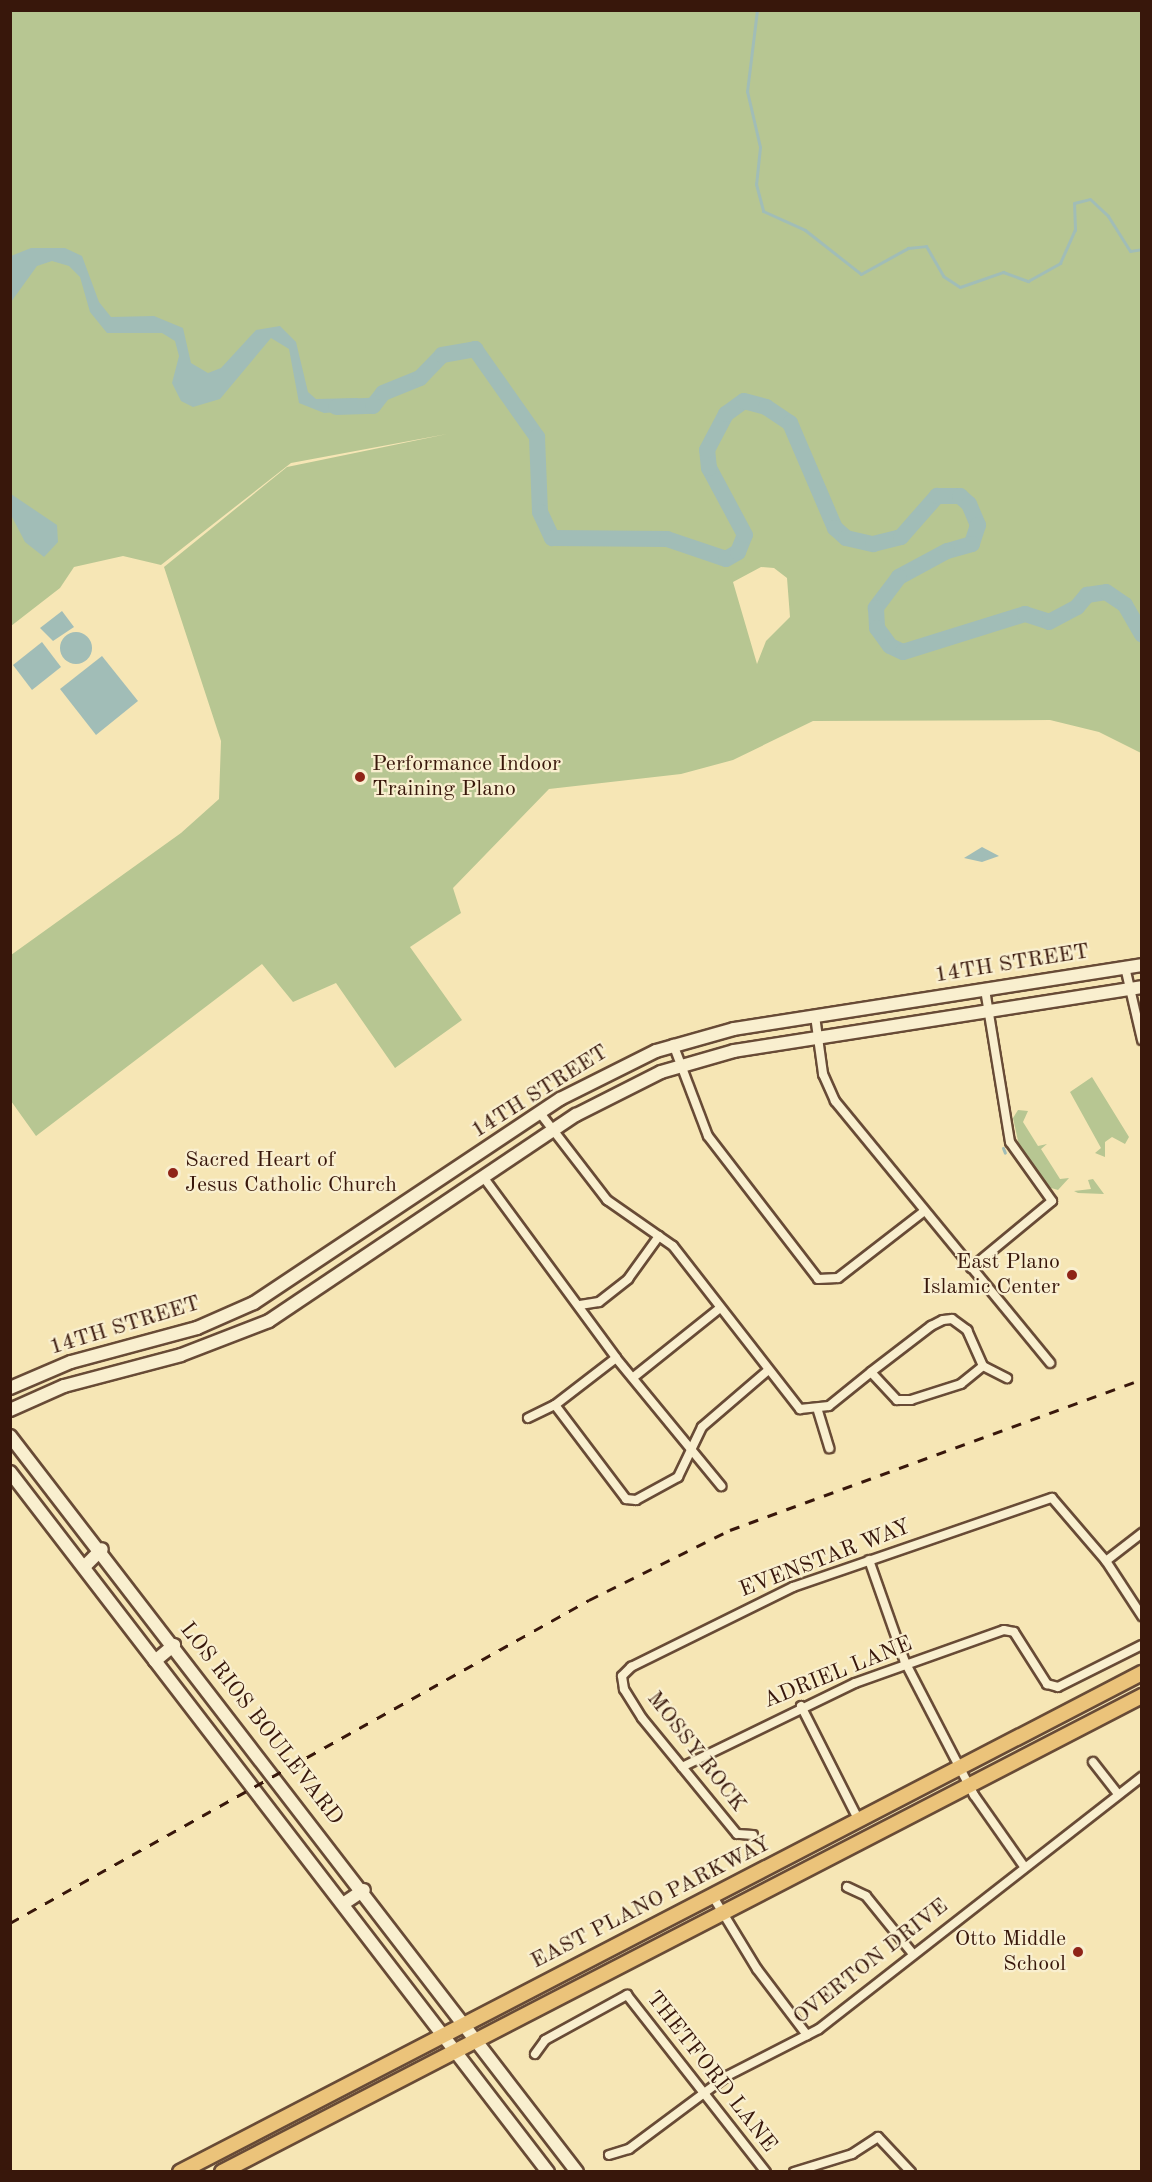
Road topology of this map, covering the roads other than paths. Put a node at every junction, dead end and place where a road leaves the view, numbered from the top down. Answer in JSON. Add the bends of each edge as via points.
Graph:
{"nodes":[{"id":1,"x":1142,"y":965,"type":"edge"},
{"id":2,"x":1125,"y":967,"type":"junction"},
{"id":3,"x":1135,"y":988,"type":"edge"},
{"id":4,"x":985,"y":990,"type":"junction"},
{"id":5,"x":986,"y":1012,"type":"junction"},
{"id":6,"x":815,"y":1016,"type":"junction"},
{"id":7,"x":818,"y":1037,"type":"junction"},
{"id":8,"x":1142,"y":1040,"type":"edge"},
{"id":9,"x":673,"y":1044,"type":"junction"},
{"id":10,"x":680,"y":1065,"type":"junction"},
{"id":11,"x":540,"y":1113,"type":"junction"},
{"id":12,"x":553,"y":1131,"type":"junction"},
{"id":13,"x":484,"y":1178,"type":"junction"},
{"id":14,"x":923,"y":1212,"type":"junction"},
{"id":15,"x":388,"y":1216,"type":"junction"},
{"id":16,"x":400,"y":1235,"type":"junction"},
{"id":17,"x":659,"y":1236,"type":"junction"},
{"id":18,"x":971,"y":1268,"type":"junction"},
{"id":19,"x":298,"y":1278,"type":"junction"},
{"id":20,"x":310,"y":1297,"type":"junction"},
{"id":21,"x":580,"y":1305,"type":"junction"},
{"id":22,"x":719,"y":1309,"type":"junction"},
{"id":23,"x":159,"y":1339,"type":"junction"},
{"id":24,"x":616,"y":1358,"type":"junction"},
{"id":25,"x":164,"y":1359,"type":"junction"},
{"id":26,"x":1050,"y":1363,"type":"dead end"},
{"id":27,"x":983,"y":1366,"type":"junction"},
{"id":28,"x":767,"y":1371,"type":"junction"},
{"id":29,"x":871,"y":1372,"type":"junction"},
{"id":30,"x":635,"y":1376,"type":"junction"},
{"id":31,"x":1007,"y":1378,"type":"dead end"},
{"id":32,"x":10,"y":1388,"type":"edge"},
{"id":33,"x":555,"y":1405,"type":"junction"},
{"id":34,"x":10,"y":1410,"type":"edge"},
{"id":35,"x":818,"y":1411,"type":"junction"},
{"id":36,"x":528,"y":1418,"type":"dead end"},
{"id":37,"x":10,"y":1436,"type":"edge"},
{"id":38,"x":829,"y":1448,"type":"dead end"},
{"id":39,"x":693,"y":1451,"type":"junction"},
{"id":40,"x":10,"y":1472,"type":"edge"},
{"id":41,"x":720,"y":1486,"type":"dead end"},
{"id":42,"x":1142,"y":1533,"type":"edge"},
{"id":43,"x":102,"y":1549,"type":"junction"},
{"id":44,"x":869,"y":1560,"type":"junction"},
{"id":45,"x":1106,"y":1561,"type":"junction"},
{"id":46,"x":84,"y":1567,"type":"junction"},
{"id":47,"x":1142,"y":1616,"type":"edge"},
{"id":48,"x":174,"y":1645,"type":"junction"},
{"id":49,"x":1142,"y":1646,"type":"edge"},
{"id":50,"x":155,"y":1660,"type":"junction"},
{"id":51,"x":905,"y":1662,"type":"junction"},
{"id":52,"x":1142,"y":1673,"type":"edge"},
{"id":53,"x":622,"y":1676,"type":"joint"},
{"id":54,"x":1142,"y":1696,"type":"edge"},
{"id":55,"x":801,"y":1706,"type":"junction"},
{"id":56,"x":1093,"y":1762,"type":"dead end"},
{"id":57,"x":682,"y":1767,"type":"junction"},
{"id":58,"x":959,"y":1767,"type":"junction"},
{"id":59,"x":1142,"y":1777,"type":"edge"},
{"id":60,"x":968,"y":1785,"type":"junction"},
{"id":61,"x":1117,"y":1793,"type":"junction"},
{"id":62,"x":858,"y":1820,"type":"junction"},
{"id":63,"x":753,"y":1835,"type":"dead end"},
{"id":64,"x":1023,"y":1866,"type":"junction"},
{"id":65,"x":848,"y":1887,"type":"dead end"},
{"id":66,"x":364,"y":1890,"type":"junction"},
{"id":67,"x":712,"y":1895,"type":"junction"},
{"id":68,"x":343,"y":1904,"type":"junction"},
{"id":69,"x":721,"y":1912,"type":"junction"},
{"id":70,"x":913,"y":1954,"type":"junction"},
{"id":71,"x":584,"y":1962,"type":"junction"},
{"id":72,"x":593,"y":1979,"type":"junction"},
{"id":73,"x":465,"y":2023,"type":"junction"},
{"id":74,"x":444,"y":2033,"type":"junction"},
{"id":75,"x":807,"y":2035,"type":"junction"},
{"id":76,"x":477,"y":2039,"type":"junction"},
{"id":77,"x":456,"y":2050,"type":"junction"},
{"id":78,"x":535,"y":2054,"type":"dead end"},
{"id":79,"x":705,"y":2090,"type":"junction"},
{"id":80,"x":286,"y":2114,"type":"junction"},
{"id":81,"x":296,"y":2132,"type":"junction"},
{"id":82,"x":609,"y":2155,"type":"dead end"},
{"id":83,"x":180,"y":2172,"type":"edge"},
{"id":84,"x":222,"y":2172,"type":"edge"},
{"id":85,"x":548,"y":2172,"type":"edge"},
{"id":86,"x":577,"y":2172,"type":"edge"},
{"id":87,"x":766,"y":2172,"type":"edge"},
{"id":88,"x":794,"y":2172,"type":"edge"},
{"id":89,"x":911,"y":2172,"type":"edge"}],
"edges":[{"from":1,"to":2,"type":"main road","name":"14TH STREET"},
{"from":2,"to":3,"type":"street"},
{"from":2,"to":4,"type":"main road","name":"14TH STREET"},
{"from":3,"to":5,"type":"main road","name":"14TH STREET"},
{"from":3,"to":8,"type":"street"},
{"from":4,"to":5,"type":"street"},
{"from":4,"to":6,"type":"main road","name":"14TH STREET"},
{"from":5,"to":7,"type":"main road","name":"14TH STREET"},
{"from":5,"to":18,"type":"street","via":[[1010,1142],[1052,1201]]},
{"from":6,"to":7,"type":"street"},
{"from":6,"to":9,"type":"main road","name":"14TH STREET"},
{"from":7,"to":10,"type":"main road","name":"14TH STREET"},
{"from":7,"to":14,"type":"street","via":[[823,1074],[835,1101]]},
{"from":9,"to":10,"type":"street"},
{"from":9,"to":11,"type":"main road","name":"14TH STREET","via":[[601,1075]]},
{"from":10,"to":12,"type":"main road","name":"14TH STREET","via":[[613,1094]]},
{"from":10,"to":14,"type":"street","via":[[708,1136],[802,1260],[827,1282]]},
{"from":11,"to":12,"type":"street"},
{"from":11,"to":15,"type":"main road","name":"14TH STREET"},
{"from":12,"to":13,"type":"main road","name":"14TH STREET"},
{"from":12,"to":17,"type":"street","via":[[607,1200]]},
{"from":13,"to":16,"type":"main road","name":"14TH STREET"},
{"from":13,"to":21,"type":"street"},
{"from":14,"to":18,"type":"street"},
{"from":15,"to":16,"type":"main road"},
{"from":15,"to":19,"type":"main road","name":"14TH STREET"},
{"from":16,"to":20,"type":"main road","name":"14TH STREET"},
{"from":17,"to":21,"type":"street","via":[[620,1286],[599,1302]]},
{"from":17,"to":22,"type":"street"},
{"from":18,"to":26,"type":"street"},
{"from":19,"to":20,"type":"main road"},
{"from":19,"to":23,"type":"main road","name":"14TH STREET","via":[[215,1321]]},
{"from":20,"to":25,"type":"main road","name":"14TH STREET","via":[[252,1328]]},
{"from":21,"to":24,"type":"street"},
{"from":22,"to":28,"type":"street"},
{"from":22,"to":30,"type":"street"},
{"from":23,"to":25,"type":"main road"},
{"from":23,"to":32,"type":"main road","name":"14TH STREET","via":[[71,1362]]},
{"from":24,"to":30,"type":"street"},
{"from":24,"to":33,"type":"street"},
{"from":25,"to":34,"type":"main road","name":"14TH STREET","via":[[78,1381]]},
{"from":27,"to":29,"type":"street","via":[[961,1384],[911,1400],[897,1400]]},
{"from":27,"to":29,"type":"street","via":[[967,1330],[952,1319],[931,1326]]},
{"from":27,"to":31,"type":"street"},
{"from":28,"to":35,"type":"street","via":[[800,1409]]},
{"from":28,"to":39,"type":"street","via":[[702,1427]]},
{"from":29,"to":35,"type":"street"},
{"from":30,"to":39,"type":"street"},
{"from":33,"to":36,"type":"street"},
{"from":33,"to":39,"type":"street","via":[[626,1499],[646,1498],[673,1481]]},
{"from":35,"to":38,"type":"street"},
{"from":37,"to":43,"type":"main road","name":"LOS RIOS BOULEVARD"},
{"from":39,"to":41,"type":"street"},
{"from":40,"to":46,"type":"main road","name":"LOS RIOS BOULEVARD"},
{"from":42,"to":45,"type":"street"},
{"from":43,"to":46,"type":"main road"},
{"from":43,"to":48,"type":"main road","name":"LOS RIOS BOULEVARD"},
{"from":44,"to":45,"type":"street","name":"EVENSTAR WAY","via":[[1052,1498]]},
{"from":44,"to":51,"type":"street"},
{"from":44,"to":53,"type":"street","name":"EVENSTAR WAY","via":[[745,1607],[660,1650]]},
{"from":45,"to":47,"type":"street"},
{"from":46,"to":50,"type":"main road","name":"LOS RIOS BOULEVARD"},
{"from":48,"to":50,"type":"main road"},
{"from":48,"to":66,"type":"main road","name":"LOS RIOS BOULEVARD"},
{"from":49,"to":51,"type":"street","name":"ADRIEL LANE","via":[[1059,1687],[1047,1684],[1014,1632]]},
{"from":50,"to":68,"type":"main road","name":"LOS RIOS BOULEVARD"},
{"from":51,"to":55,"type":"street","name":"ADRIEL LANE"},
{"from":51,"to":58,"type":"street"},
{"from":52,"to":58,"type":"main road","name":"EAST PLANO PARKWAY"},
{"from":53,"to":57,"type":"street","name":"MOSSY ROCK","via":[[642,1718]]},
{"from":54,"to":60,"type":"main road","name":"EAST PLANO PARKWAY"},
{"from":55,"to":57,"type":"street","name":"ADRIEL LANE"},
{"from":55,"to":62,"type":"street"},
{"from":56,"to":61,"type":"street"},
{"from":57,"to":63,"type":"street","name":"MOSSY ROCK","via":[[737,1834]]},
{"from":58,"to":60,"type":"street"},
{"from":58,"to":62,"type":"main road","name":"EAST PLANO PARKWAY"},
{"from":59,"to":61,"type":"street","name":"OVERTON DRIVE"},
{"from":60,"to":64,"type":"street"},
{"from":60,"to":69,"type":"main road","name":"EAST PLANO PARKWAY"},
{"from":61,"to":64,"type":"street","name":"OVERTON DRIVE"},
{"from":62,"to":67,"type":"main road","name":"EAST PLANO PARKWAY"},
{"from":64,"to":70,"type":"street","name":"OVERTON DRIVE"},
{"from":65,"to":70,"type":"street","via":[[866,1896]]},
{"from":66,"to":68,"type":"main road"},
{"from":66,"to":73,"type":"main road","name":"LOS RIOS BOULEVARD"},
{"from":67,"to":69,"type":"street"},
{"from":67,"to":71,"type":"main road","name":"EAST PLANO PARKWAY"},
{"from":68,"to":74,"type":"main road","name":"LOS RIOS BOULEVARD"},
{"from":69,"to":72,"type":"main road","name":"EAST PLANO PARKWAY"},
{"from":69,"to":75,"type":"street"},
{"from":70,"to":75,"type":"street","name":"OVERTON DRIVE"},
{"from":71,"to":72,"type":"main road"},
{"from":71,"to":73,"type":"main road","name":"EAST PLANO PARKWAY"},
{"from":72,"to":76,"type":"main road","name":"EAST PLANO PARKWAY"},
{"from":73,"to":74,"type":"main road","name":"EAST PLANO PARKWAY"},
{"from":73,"to":76,"type":"main road","name":"LOS RIOS BOULEVARD"},
{"from":74,"to":77,"type":"main road","name":"LOS RIOS BOULEVARD"},
{"from":74,"to":80,"type":"main road","name":"EAST PLANO PARKWAY"},
{"from":75,"to":79,"type":"street","name":"OVERTON DRIVE"},
{"from":76,"to":77,"type":"main road","name":"EAST PLANO PARKWAY"},
{"from":76,"to":86,"type":"main road","name":"LOS RIOS BOULEVARD"},
{"from":77,"to":81,"type":"main road","name":"EAST PLANO PARKWAY"},
{"from":77,"to":85,"type":"main road","name":"LOS RIOS BOULEVARD"},
{"from":78,"to":79,"type":"street","name":"THETFORD LANE","via":[[545,2040],[627,1995]]},
{"from":79,"to":82,"type":"street","name":"OVERTON DRIVE","via":[[629,2149]]},
{"from":79,"to":87,"type":"street","name":"THETFORD LANE"},
{"from":80,"to":81,"type":"main road"},
{"from":80,"to":83,"type":"main road","name":"EAST PLANO PARKWAY"},
{"from":81,"to":84,"type":"main road","name":"EAST PLANO PARKWAY"},
{"from":88,"to":89,"type":"street","via":[[852,2154],[878,2137]]}]}
